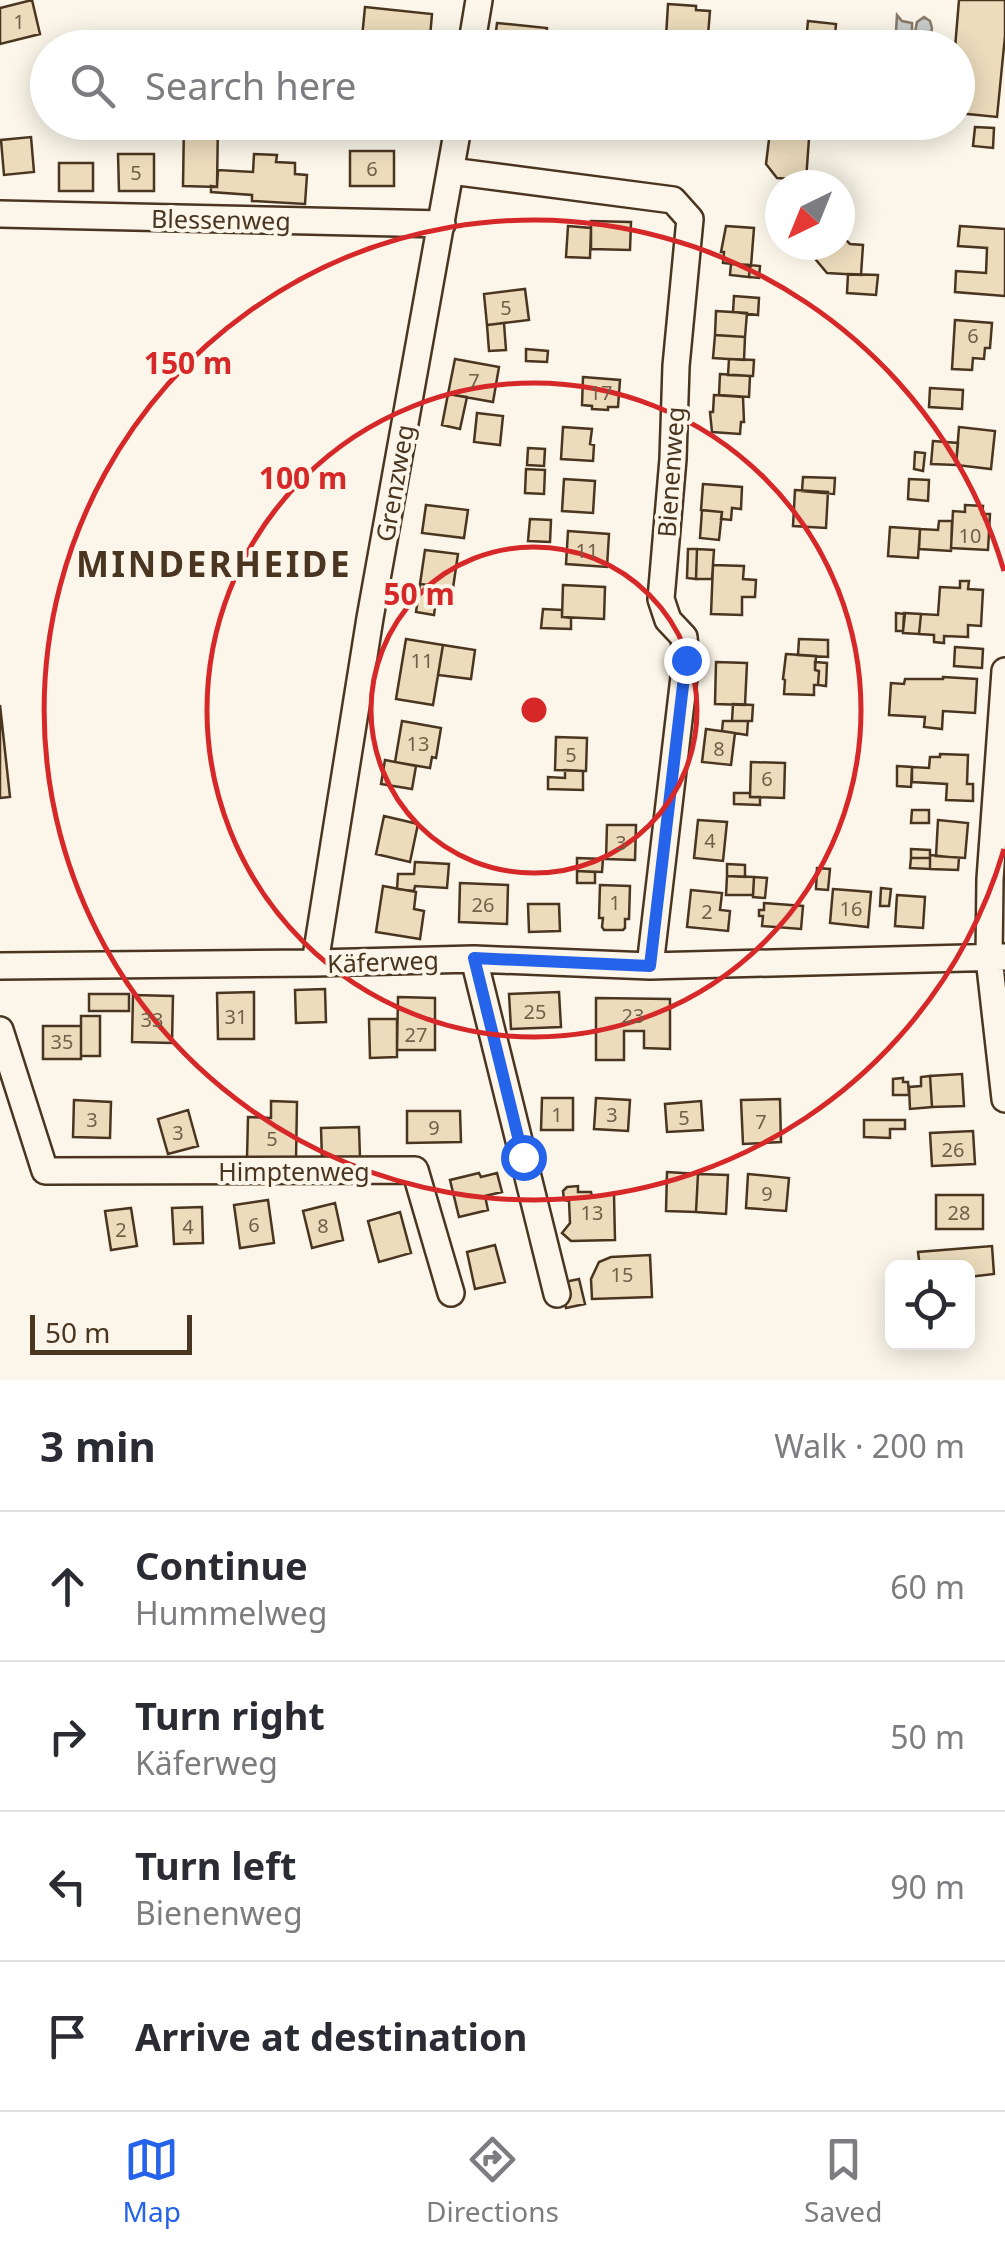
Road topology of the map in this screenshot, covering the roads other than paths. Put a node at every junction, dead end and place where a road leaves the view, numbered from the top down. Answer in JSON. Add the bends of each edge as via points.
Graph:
{"nodes":[{"id":1,"x":479,"y":0,"type":"edge"},
{"id":2,"x":475,"y":30,"type":"edge"},
{"id":3,"x":456,"y":140,"type":"edge"},
{"id":4,"x":451,"y":171,"type":"junction"},
{"id":5,"x":0,"y":214,"type":"edge"},
{"id":6,"x":442,"y":224,"type":"junction"},
{"id":7,"x":1005,"y":671,"type":"edge"},
{"id":8,"x":997,"y":957,"type":"edge"},
{"id":9,"x":474,"y":958,"type":"junction"},
{"id":10,"x":315,"y":963,"type":"junction"},
{"id":11,"x":0,"y":966,"type":"edge"},
{"id":12,"x":650,"y":966,"type":"junction"},
{"id":13,"x":0,"y":1030,"type":"edge"},
{"id":14,"x":1005,"y":1099,"type":"edge"},
{"id":15,"x":451,"y":1293,"type":"dead end"},
{"id":16,"x":557,"y":1294,"type":"dead end"}],
"edges":[{"from":1,"to":2,"type":"street"},
{"from":3,"to":4,"type":"street","name":"Grenzweg"},
{"from":4,"to":6,"type":"street","name":"Grenzweg"},
{"from":4,"to":12,"type":"street","name":"Bienenweg","via":[[673,200],[690,220],[661,599],[668,620],[684,636],[686,660]]},
{"from":5,"to":6,"type":"street","name":"Blessenweg"},
{"from":6,"to":10,"type":"street","name":"Grenzweg"},
{"from":7,"to":8,"type":"street","via":[[990,880]]},
{"from":8,"to":12,"type":"street","name":"Käferweg"},
{"from":8,"to":14,"type":"street"},
{"from":9,"to":10,"type":"street","name":"Käferweg"},
{"from":9,"to":12,"type":"street","name":"Käferweg"},
{"from":9,"to":16,"type":"street"},
{"from":10,"to":11,"type":"street","name":"Käferweg"},
{"from":13,"to":15,"type":"street","name":"Himptenweg","via":[[45,1171],[416,1170]]}]}
